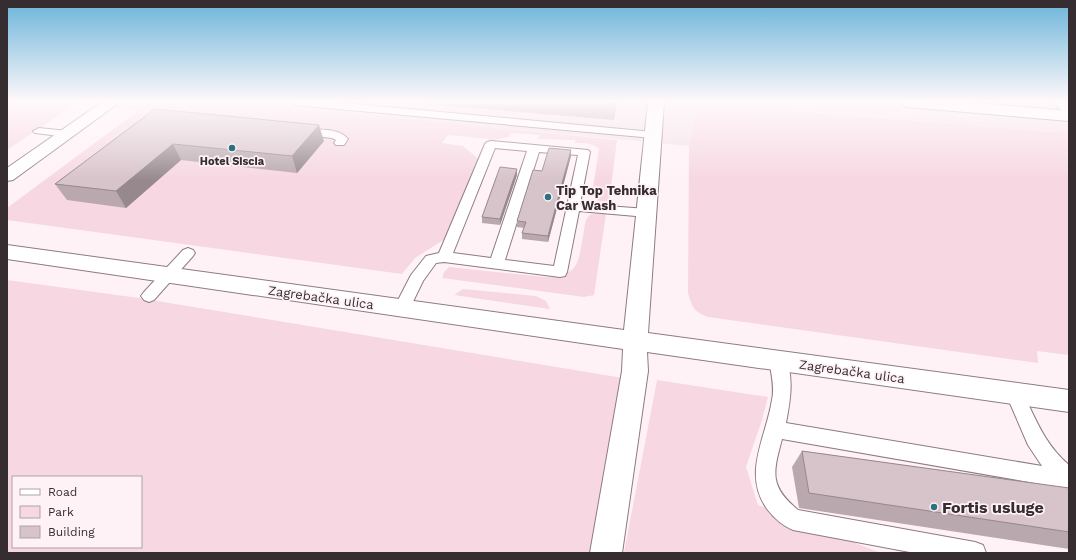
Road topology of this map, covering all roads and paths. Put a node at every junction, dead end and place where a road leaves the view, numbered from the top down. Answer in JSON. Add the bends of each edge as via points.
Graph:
{"nodes":[{"id":1,"x":76,"y":128,"type":"edge"},
{"id":2,"x":587,"y":128,"type":"edge"},
{"id":3,"x":654,"y":128,"type":"edge"},
{"id":4,"x":39,"y":130,"type":"dead end"},
{"id":5,"x":290,"y":131,"type":"edge"},
{"id":6,"x":68,"y":134,"type":"junction"},
{"id":7,"x":653,"y":134,"type":"junction"},
{"id":8,"x":340,"y":142,"type":"dead end"},
{"id":9,"x":534,"y":148,"type":"junction"},
{"id":10,"x":7,"y":176,"type":"edge"},
{"id":11,"x":573,"y":206,"type":"junction"},
{"id":12,"x":647,"y":213,"type":"junction"},
{"id":13,"x":7,"y":252,"type":"edge"},
{"id":14,"x":188,"y":253,"type":"dead end"},
{"id":15,"x":444,"y":257,"type":"junction"},
{"id":16,"x":496,"y":264,"type":"junction"},
{"id":17,"x":167,"y":275,"type":"junction"},
{"id":18,"x":149,"y":296,"type":"dead end"},
{"id":19,"x":402,"y":308,"type":"junction"},
{"id":20,"x":635,"y":341,"type":"junction"},
{"id":21,"x":778,"y":360,"type":"junction"},
{"id":22,"x":1015,"y":394,"type":"junction"},
{"id":23,"x":1069,"y":401,"type":"edge"},
{"id":24,"x":776,"y":430,"type":"junction"},
{"id":25,"x":1069,"y":479,"type":"edge"},
{"id":26,"x":606,"y":553,"type":"edge"},
{"id":27,"x":975,"y":553,"type":"edge"}],
"edges":[{"from":1,"to":6,"type":"street"},
{"from":2,"to":7,"type":"lane"},
{"from":3,"to":7,"type":"street"},
{"from":4,"to":6,"type":"lane"},
{"from":5,"to":8,"type":"lane","via":[[335,135],[342,139]]},
{"from":6,"to":10,"type":"street"},
{"from":7,"to":12,"type":"street"},
{"from":9,"to":11,"type":"lane","via":[[584,152]]},
{"from":9,"to":15,"type":"lane","via":[[491,144]]},
{"from":9,"to":16,"type":"lane"},
{"from":11,"to":12,"type":"lane"},
{"from":11,"to":16,"type":"lane","via":[[560,272]]},
{"from":12,"to":20,"type":"street"},
{"from":13,"to":17,"type":"street","name":"Zagrebačka ulica"},
{"from":14,"to":17,"type":"lane"},
{"from":15,"to":16,"type":"lane"},
{"from":15,"to":19,"type":"lane","via":[[431,259]]},
{"from":17,"to":18,"type":"lane"},
{"from":17,"to":19,"type":"street","name":"Zagrebačka ulica"},
{"from":19,"to":20,"type":"street","name":"Zagrebačka ulica"},
{"from":20,"to":21,"type":"street","name":"Zagrebačka ulica"},
{"from":20,"to":26,"type":"street","via":[[635,371]]},
{"from":21,"to":22,"type":"street","name":"Zagrebačka ulica"},
{"from":21,"to":24,"type":"lane","via":[[782,395]]},
{"from":22,"to":23,"type":"street","name":"Zagrebačka ulica"},
{"from":22,"to":25,"type":"lane","via":[[1043,452]]},
{"from":24,"to":25,"type":"lane"},
{"from":24,"to":27,"type":"lane","via":[[764,479],[775,504],[793,520]]}]}
